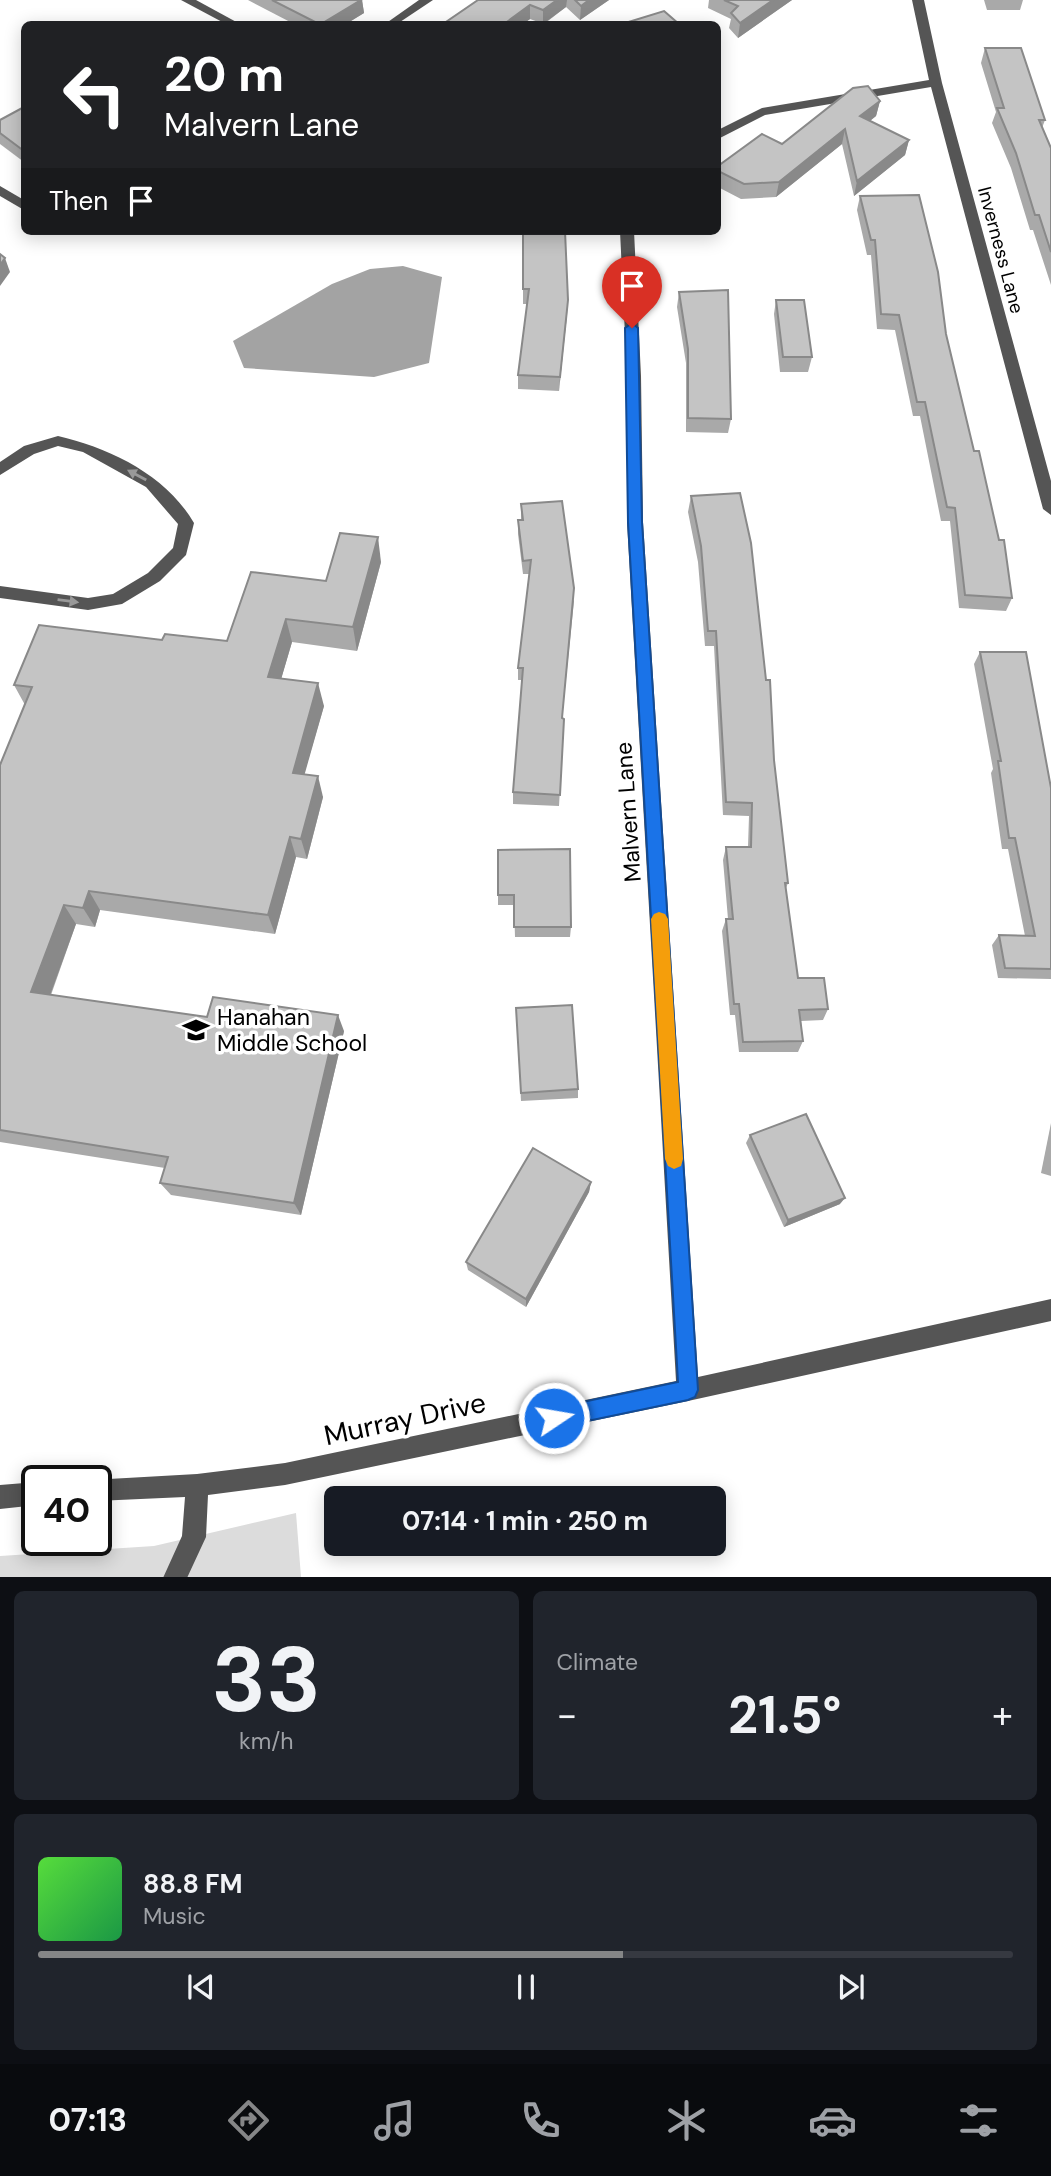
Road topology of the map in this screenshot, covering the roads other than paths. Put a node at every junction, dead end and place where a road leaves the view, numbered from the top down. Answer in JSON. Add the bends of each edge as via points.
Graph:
{"nodes":[{"id":1,"x":187,"y":0,"type":"edge"},
{"id":2,"x":427,"y":0,"type":"edge"},
{"id":3,"x":918,"y":0,"type":"edge"},
{"id":4,"x":228,"y":21,"type":"edge"},
{"id":5,"x":395,"y":21,"type":"edge"},
{"id":6,"x":936,"y":83,"type":"junction"},
{"id":7,"x":721,"y":133,"type":"edge"},
{"id":8,"x":0,"y":190,"type":"edge"},
{"id":9,"x":21,"y":204,"type":"edge"},
{"id":10,"x":627,"y":235,"type":"edge"},
{"id":11,"x":0,"y":469,"type":"edge"},
{"id":12,"x":1051,"y":509,"type":"edge"},
{"id":13,"x":0,"y":593,"type":"edge"},
{"id":14,"x":1051,"y":1310,"type":"edge"},
{"id":15,"x":688,"y":1390,"type":"junction"},
{"id":16,"x":197,"y":1485,"type":"junction"},
{"id":17,"x":112,"y":1489,"type":"edge"},
{"id":18,"x":21,"y":1495,"type":"edge"},
{"id":19,"x":0,"y":1497,"type":"edge"},
{"id":20,"x":175,"y":1577,"type":"edge"}],
"edges":[{"from":1,"to":4,"type":"street"},
{"from":2,"to":5,"type":"street"},
{"from":3,"to":6,"type":"street","name":"Inverness Lane"},
{"from":6,"to":7,"type":"street","via":[[762,112]]},
{"from":6,"to":12,"type":"street","name":"Inverness Lane"},
{"from":8,"to":9,"type":"street"},
{"from":10,"to":15,"type":"street","name":"Malvern Lane","via":[[635,522]]},
{"from":13,"to":11,"type":"street","one_way":true,"via":[[88,604],[116,600],[154,577],[180,551],[186,523],[150,483],[87,448],[58,441],[29,450]]},
{"from":14,"to":15,"type":"street","name":"Murray Drive"},
{"from":15,"to":16,"type":"street","name":"Murray Drive","via":[[285,1474]]},
{"from":16,"to":17,"type":"street","name":"Murray Drive"},
{"from":16,"to":20,"type":"street","via":[[194,1537]]},
{"from":18,"to":19,"type":"street"}]}
